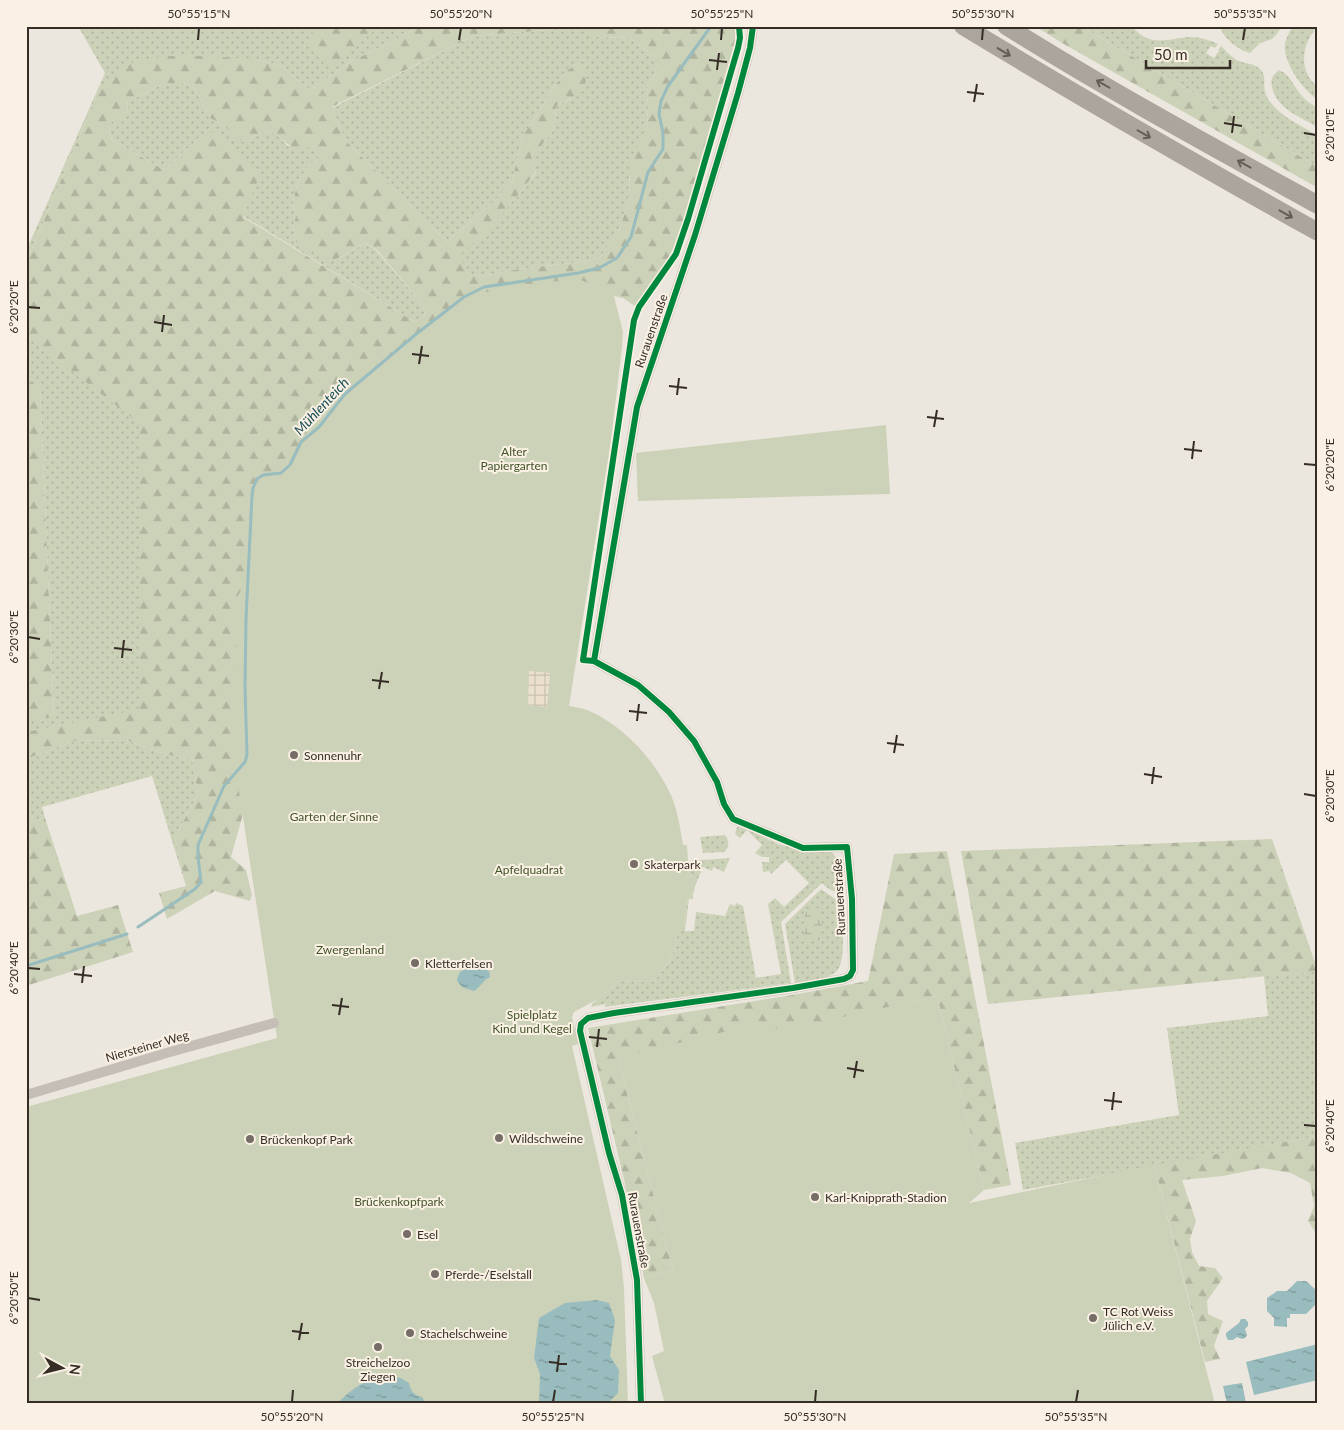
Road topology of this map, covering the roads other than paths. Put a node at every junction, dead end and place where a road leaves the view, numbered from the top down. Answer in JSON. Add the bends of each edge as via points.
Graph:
{"nodes":[{"id":1,"x":753,"y":26,"type":"edge"},
{"id":2,"x":963,"y":26,"type":"edge"},
{"id":3,"x":1006,"y":26,"type":"edge"},
{"id":4,"x":1318,"y":205,"type":"edge"},
{"id":5,"x":1318,"y":232,"type":"edge"},
{"id":6,"x":274,"y":1023,"type":"dead end"},
{"id":7,"x":26,"y":1095,"type":"edge"},
{"id":8,"x":641,"y":1404,"type":"edge"}],
"edges":[{"from":1,"to":8,"type":"street","name":"Rurauenstraße","via":[[727,131],[637,407],[594,661],[638,685],[669,712],[694,741],[733,819],[803,848],[847,847],[853,970],[844,979],[614,1012],[588,1018],[580,1024],[609,1153],[622,1195],[637,1280]]},
{"from":2,"to":5,"type":"highway","one_way":true,"via":[[1160,144]]},
{"from":4,"to":3,"type":"highway","one_way":true,"via":[[1174,126]]},
{"from":6,"to":7,"type":"street","name":"Niersteiner Weg"}]}
